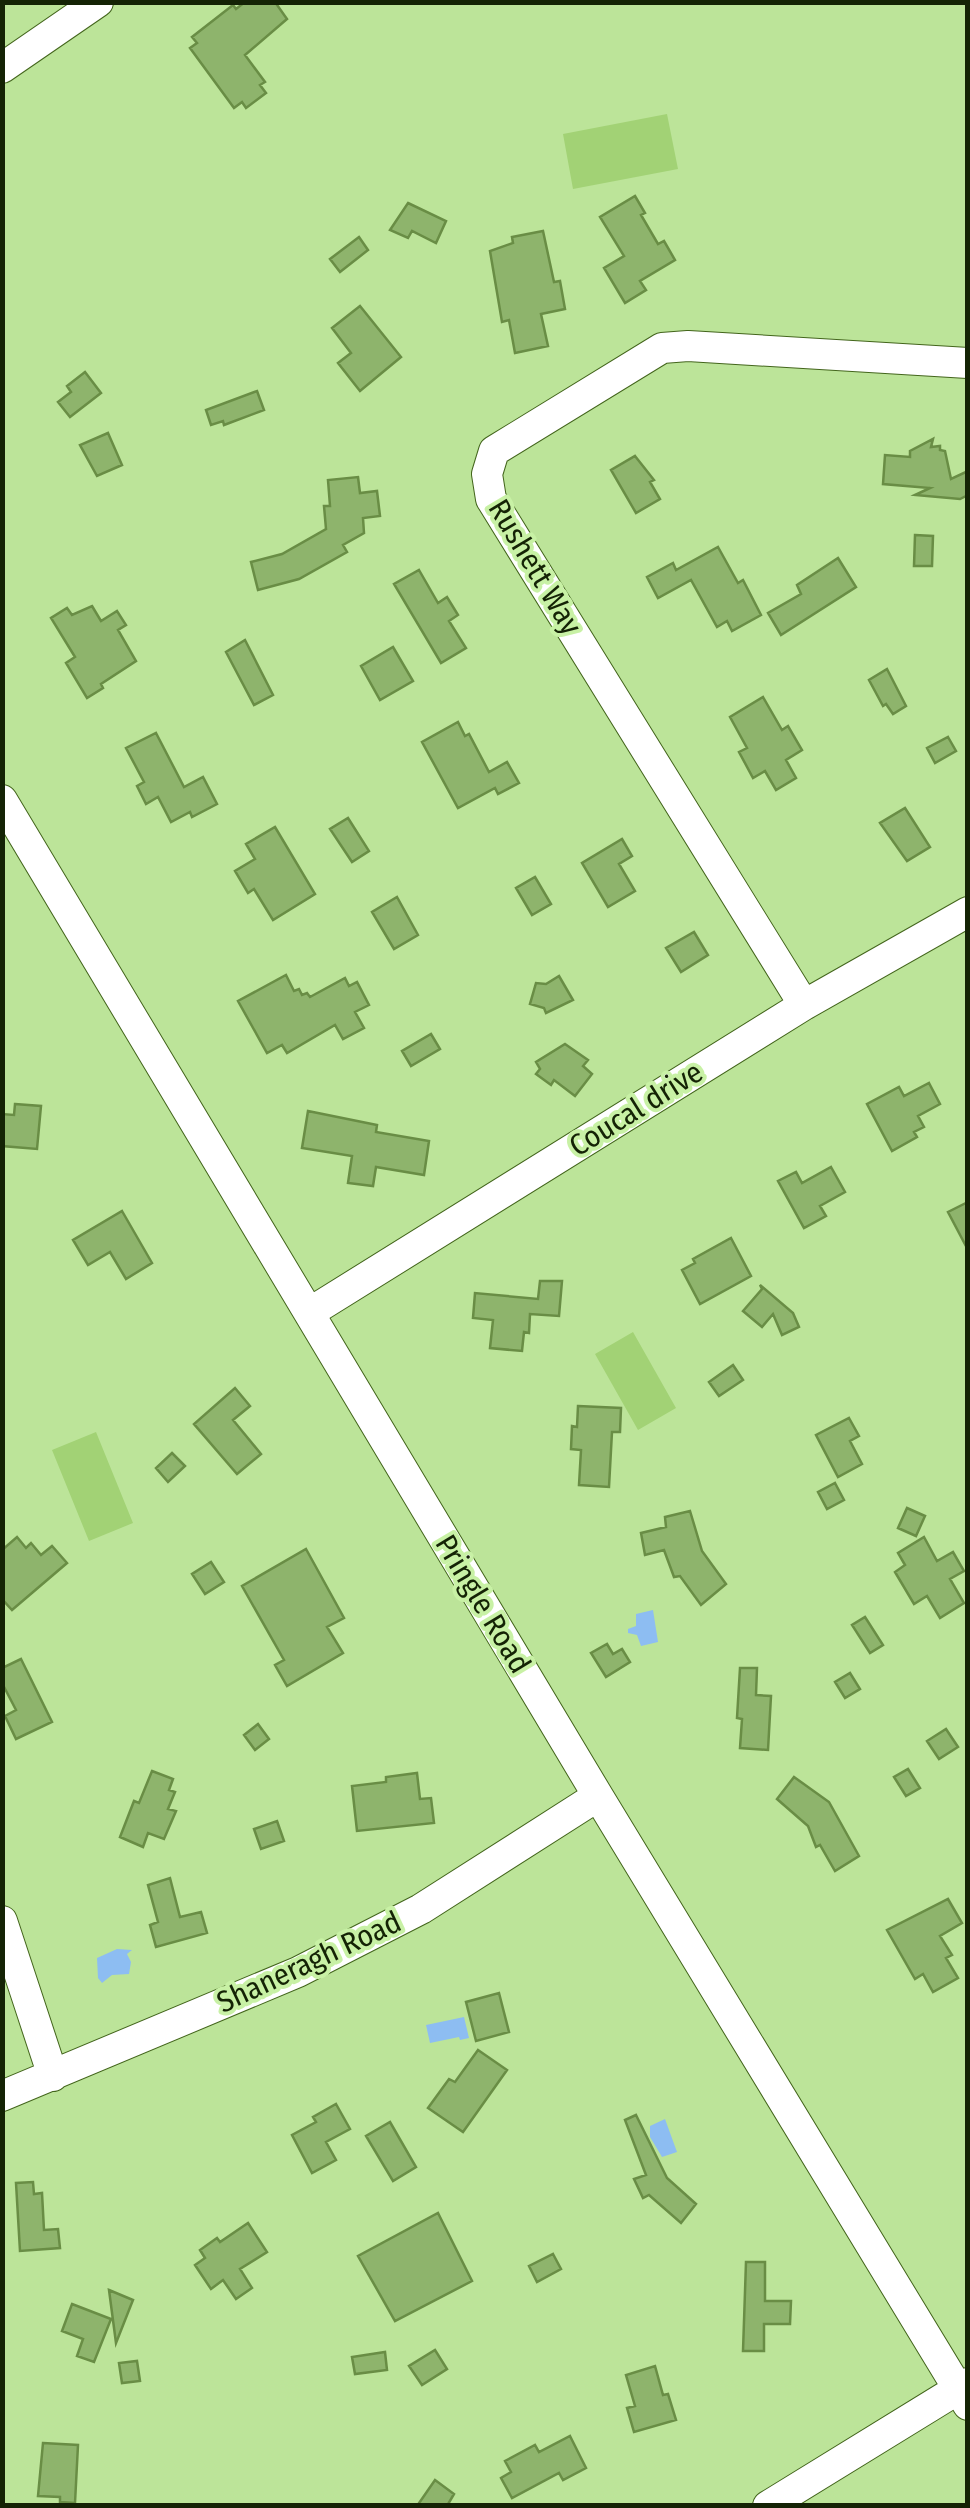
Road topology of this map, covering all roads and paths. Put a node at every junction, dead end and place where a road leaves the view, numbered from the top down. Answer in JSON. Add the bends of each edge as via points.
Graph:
{"nodes":[{"id":1,"x":98,"y":2,"type":"edge"},
{"id":2,"x":2,"y":68,"type":"edge"},
{"id":3,"x":968,"y":363,"type":"edge"},
{"id":4,"x":2,"y":800,"type":"edge"},
{"id":5,"x":968,"y":912,"type":"edge"},
{"id":6,"x":804,"y":1004,"type":"junction"},
{"id":7,"x":309,"y":1313,"type":"junction"},
{"id":8,"x":598,"y":1796,"type":"junction"},
{"id":9,"x":2,"y":1922,"type":"edge"},
{"id":10,"x":53,"y":2076,"type":"junction"},
{"id":11,"x":2,"y":2096,"type":"edge"},
{"id":12,"x":964,"y":2393,"type":"edge"},
{"id":13,"x":768,"y":2506,"type":"edge"}],
"edges":[{"from":1,"to":2,"type":"street"},
{"from":3,"to":6,"type":"street","name":"Rushett Way","via":[[662,348],[494,450],[486,474],[491,499]]},
{"from":4,"to":7,"type":"street","name":"Pringle Road"},
{"from":5,"to":6,"type":"street","name":"Coucal drive"},
{"from":6,"to":7,"type":"street","name":"Coucal drive"},
{"from":7,"to":8,"type":"street","name":"Pringle Road"},
{"from":8,"to":10,"type":"street","name":"Shaneragh Road","via":[[403,1918],[298,1972]]},
{"from":8,"to":12,"type":"street","name":"Pringle Road"},
{"from":9,"to":10,"type":"street"},
{"from":10,"to":11,"type":"street","name":"Shaneragh Road"},
{"from":12,"to":13,"type":"street"}]}
